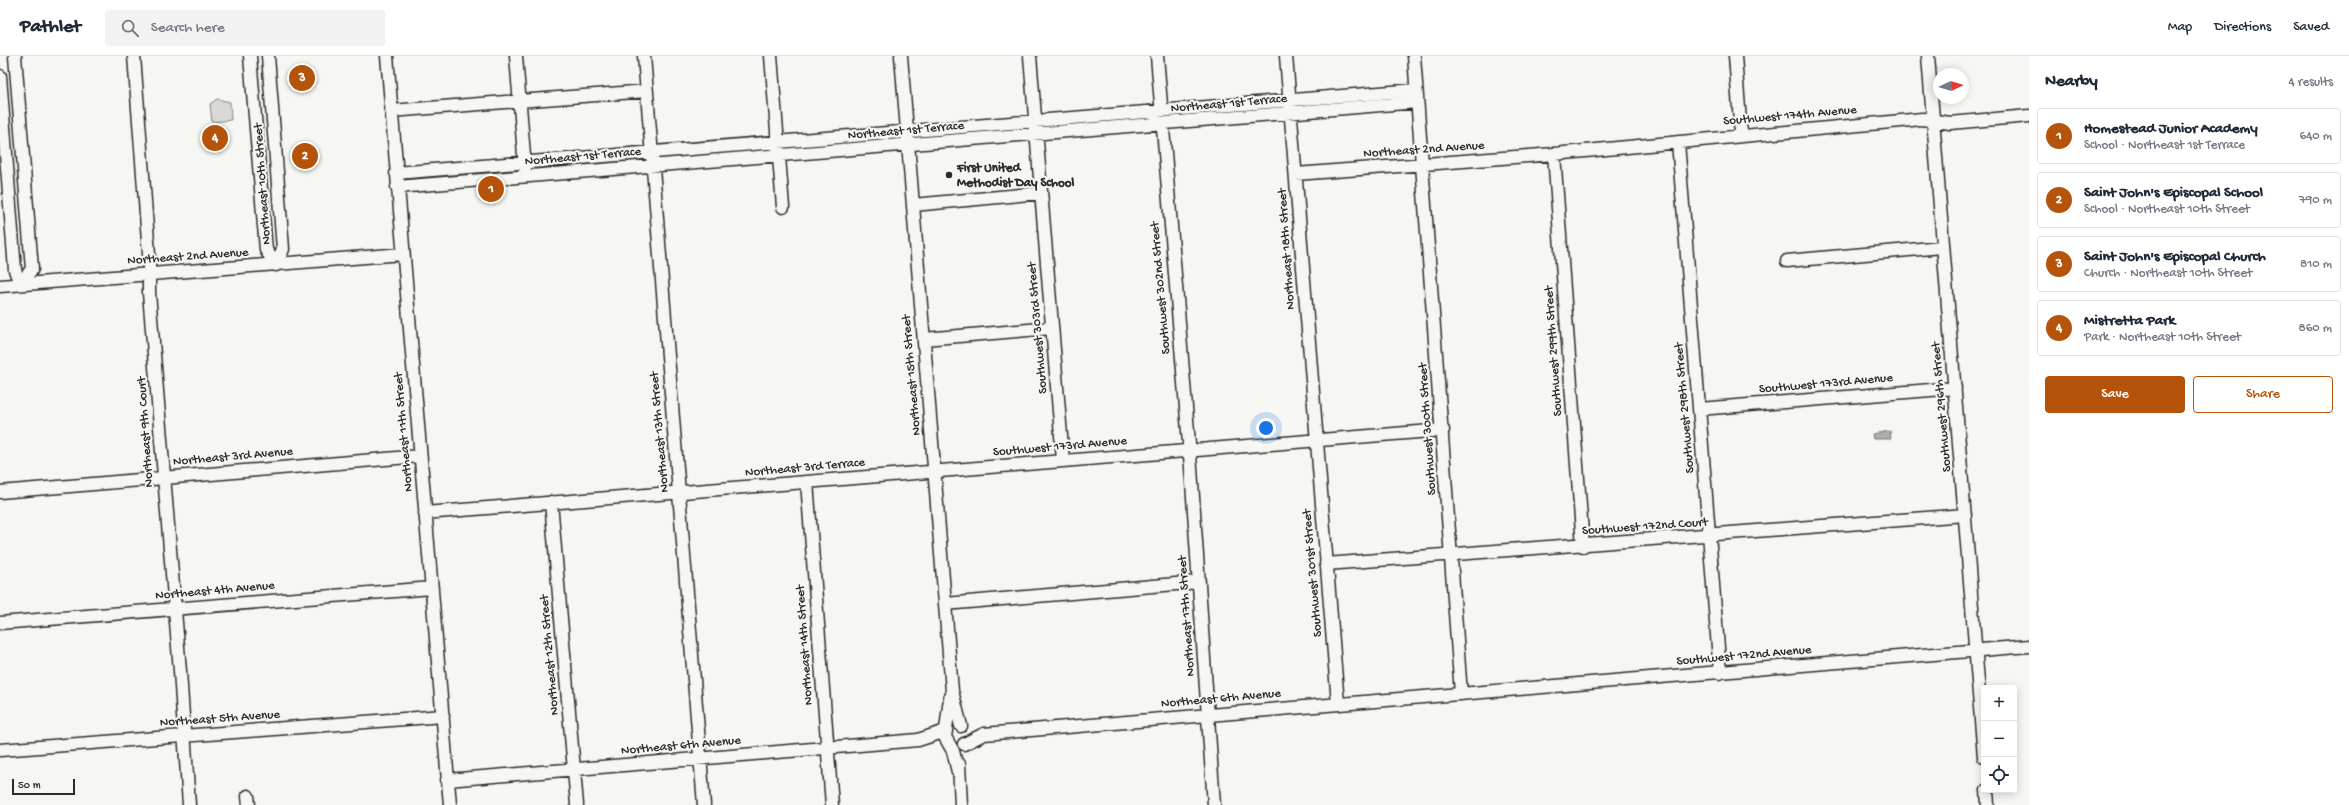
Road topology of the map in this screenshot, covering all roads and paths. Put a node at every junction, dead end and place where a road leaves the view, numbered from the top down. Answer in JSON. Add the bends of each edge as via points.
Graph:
{"nodes":[{"id":1,"x":15,"y":56,"type":"edge"},
{"id":2,"x":134,"y":56,"type":"edge"},
{"id":3,"x":250,"y":56,"type":"edge"},
{"id":4,"x":268,"y":56,"type":"edge"},
{"id":5,"x":387,"y":56,"type":"edge"},
{"id":6,"x":516,"y":56,"type":"edge"},
{"id":7,"x":644,"y":56,"type":"edge"},
{"id":8,"x":771,"y":56,"type":"edge"},
{"id":9,"x":901,"y":56,"type":"edge"},
{"id":10,"x":1030,"y":56,"type":"edge"},
{"id":11,"x":1157,"y":56,"type":"edge"},
{"id":12,"x":1286,"y":56,"type":"edge"},
{"id":13,"x":1414,"y":56,"type":"edge"},
{"id":14,"x":1735,"y":56,"type":"edge"},
{"id":15,"x":1928,"y":56,"type":"edge"},
{"id":16,"x":0,"y":77,"type":"edge"},
{"id":17,"x":17,"y":77,"type":"junction"},
{"id":18,"x":647,"y":91,"type":"junction"},
{"id":19,"x":1417,"y":96,"type":"junction"},
{"id":20,"x":520,"y":101,"type":"junction"},
{"id":21,"x":1290,"y":106,"type":"junction"},
{"id":22,"x":391,"y":111,"type":"junction"},
{"id":23,"x":1161,"y":111,"type":"junction"},
{"id":24,"x":272,"y":115,"type":"junction"},
{"id":25,"x":255,"y":116,"type":"junction"},
{"id":26,"x":2029,"y":116,"type":"edge"},
{"id":27,"x":1933,"y":120,"type":"junction"},
{"id":28,"x":1035,"y":122,"type":"junction"},
{"id":29,"x":1162,"y":124,"type":"junction"},
{"id":30,"x":907,"y":132,"type":"junction"},
{"id":31,"x":1036,"y":135,"type":"junction"},
{"id":32,"x":1741,"y":135,"type":"junction"},
{"id":33,"x":778,"y":142,"type":"junction"},
{"id":34,"x":1678,"y":142,"type":"junction"},
{"id":35,"x":908,"y":145,"type":"junction"},
{"id":36,"x":652,"y":152,"type":"junction"},
{"id":37,"x":1554,"y":154,"type":"junction"},
{"id":38,"x":779,"y":155,"type":"junction"},
{"id":39,"x":524,"y":162,"type":"junction"},
{"id":40,"x":1422,"y":163,"type":"junction"},
{"id":41,"x":652,"y":165,"type":"junction"},
{"id":42,"x":396,"y":173,"type":"junction"},
{"id":43,"x":1296,"y":174,"type":"junction"},
{"id":44,"x":525,"y":176,"type":"junction"},
{"id":45,"x":397,"y":187,"type":"junction"},
{"id":46,"x":26,"y":190,"type":"junction"},
{"id":47,"x":9,"y":191,"type":"junction"},
{"id":48,"x":1041,"y":193,"type":"junction"},
{"id":49,"x":913,"y":205,"type":"junction"},
{"id":50,"x":783,"y":207,"type":"dead end"},
{"id":51,"x":1942,"y":247,"type":"junction"},
{"id":52,"x":403,"y":254,"type":"junction"},
{"id":53,"x":1787,"y":261,"type":"dead end"},
{"id":54,"x":276,"y":265,"type":"junction"},
{"id":55,"x":149,"y":275,"type":"junction"},
{"id":56,"x":20,"y":284,"type":"junction"},
{"id":57,"x":0,"y":286,"type":"edge"},
{"id":58,"x":1052,"y":328,"type":"junction"},
{"id":59,"x":924,"y":339,"type":"junction"},
{"id":60,"x":1955,"y":388,"type":"junction"},
{"id":61,"x":1699,"y":409,"type":"junction"},
{"id":62,"x":1443,"y":430,"type":"junction"},
{"id":63,"x":1316,"y":439,"type":"junction"},
{"id":64,"x":1189,"y":450,"type":"junction"},
{"id":65,"x":420,"y":456,"type":"junction"},
{"id":66,"x":1063,"y":460,"type":"junction"},
{"id":67,"x":934,"y":471,"type":"junction"},
{"id":68,"x":164,"y":477,"type":"junction"},
{"id":69,"x":807,"y":482,"type":"junction"},
{"id":70,"x":0,"y":492,"type":"edge"},
{"id":71,"x":679,"y":493,"type":"junction"},
{"id":72,"x":551,"y":502,"type":"junction"},
{"id":73,"x":425,"y":513,"type":"junction"},
{"id":74,"x":1965,"y":515,"type":"junction"},
{"id":75,"x":1709,"y":536,"type":"junction"},
{"id":76,"x":1583,"y":546,"type":"junction"},
{"id":77,"x":1451,"y":556,"type":"junction"},
{"id":78,"x":1326,"y":564,"type":"junction"},
{"id":79,"x":1199,"y":582,"type":"junction"},
{"id":80,"x":432,"y":588,"type":"junction"},
{"id":81,"x":945,"y":604,"type":"junction"},
{"id":82,"x":175,"y":608,"type":"junction"},
{"id":83,"x":0,"y":623,"type":"edge"},
{"id":84,"x":2029,"y":646,"type":"edge"},
{"id":85,"x":1976,"y":651,"type":"junction"},
{"id":86,"x":1720,"y":673,"type":"junction"},
{"id":87,"x":952,"y":691,"type":"junction"},
{"id":88,"x":1461,"y":694,"type":"junction"},
{"id":89,"x":1338,"y":704,"type":"junction"},
{"id":90,"x":1208,"y":714,"type":"junction"},
{"id":91,"x":442,"y":716,"type":"junction"},
{"id":92,"x":1981,"y":721,"type":"edge"},
{"id":93,"x":963,"y":728,"type":"junction"},
{"id":94,"x":946,"y":731,"type":"junction"},
{"id":95,"x":984,"y":734,"type":"junction"},
{"id":96,"x":185,"y":735,"type":"junction"},
{"id":97,"x":918,"y":740,"type":"junction"},
{"id":98,"x":948,"y":744,"type":"junction"},
{"id":99,"x":963,"y":744,"type":"junction"},
{"id":100,"x":827,"y":748,"type":"junction"},
{"id":101,"x":0,"y":750,"type":"edge"},
{"id":102,"x":700,"y":758,"type":"junction"},
{"id":103,"x":574,"y":770,"type":"junction"},
{"id":104,"x":958,"y":772,"type":"junction"},
{"id":105,"x":447,"y":780,"type":"junction"},
{"id":106,"x":1987,"y":793,"type":"edge"},
{"id":107,"x":189,"y":805,"type":"edge"},
{"id":108,"x":450,"y":805,"type":"edge"},
{"id":109,"x":577,"y":805,"type":"edge"},
{"id":110,"x":704,"y":805,"type":"edge"},
{"id":111,"x":832,"y":805,"type":"edge"},
{"id":112,"x":961,"y":805,"type":"edge"},
{"id":113,"x":1214,"y":805,"type":"edge"},
{"id":114,"x":1988,"y":805,"type":"edge"}],
"edges":[{"from":1,"to":17,"type":"street"},
{"from":2,"to":55,"type":"street","name":"Northeast 9th Court"},
{"from":3,"to":25,"type":"street","name":"Northeast 10th Street"},
{"from":4,"to":24,"type":"street","name":"Northeast 10th Street"},
{"from":5,"to":22,"type":"street","name":"Northeast 11th Street"},
{"from":6,"to":20,"type":"street"},
{"from":7,"to":18,"type":"street","name":"Northeast 13th Street"},
{"from":8,"to":33,"type":"street"},
{"from":9,"to":30,"type":"street","name":"Northeast 15th Street"},
{"from":10,"to":28,"type":"street","name":"Southwest 303rd Street"},
{"from":11,"to":23,"type":"street"},
{"from":12,"to":21,"type":"street","name":"Northeast 18th Street"},
{"from":13,"to":19,"type":"street","name":"Southwest 300th Street"},
{"from":14,"to":32,"type":"street"},
{"from":15,"to":27,"type":"street","name":"Southwest 296th Street"},
{"from":16,"to":17,"type":"street"},
{"from":16,"to":47,"type":"street"},
{"from":17,"to":46,"type":"street"},
{"from":18,"to":20,"type":"street"},
{"from":18,"to":36,"type":"street","name":"Northeast 13th Street"},
{"from":19,"to":21,"type":"street","name":"Northeast 1st Terrace"},
{"from":19,"to":40,"type":"street","name":"Southwest 300th Street"},
{"from":20,"to":22,"type":"street"},
{"from":20,"to":39,"type":"street"},
{"from":21,"to":23,"type":"street","name":"Northeast 1st Terrace"},
{"from":21,"to":29,"type":"street","name":"Northeast 1st Terrace"},
{"from":21,"to":43,"type":"street","name":"Northeast 18th Street"},
{"from":22,"to":42,"type":"street","name":"Northeast 11th Street"},
{"from":23,"to":28,"type":"street","name":"Northeast 1st Terrace"},
{"from":23,"to":29,"type":"street"},
{"from":24,"to":25,"type":"street"},
{"from":24,"to":54,"type":"street","name":"Northeast 10th Street","via":[[283,249]]},
{"from":25,"to":54,"type":"street","name":"Northeast 10th Street","via":[[266,250]]},
{"from":26,"to":27,"type":"street","name":"Southwest 174th Avenue","via":[[1950,123]]},
{"from":27,"to":32,"type":"street","name":"Southwest 174th Avenue"},
{"from":27,"to":51,"type":"street","name":"Southwest 296th Street"},
{"from":28,"to":30,"type":"street","name":"Northeast 1st Terrace"},
{"from":28,"to":31,"type":"street","name":"Southwest 303rd Street"},
{"from":29,"to":31,"type":"street","name":"Northeast 1st Terrace"},
{"from":29,"to":64,"type":"street","name":"Southwest 302nd Street"},
{"from":30,"to":33,"type":"street","name":"Northeast 1st Terrace"},
{"from":30,"to":35,"type":"street","name":"Northeast 15th Street"},
{"from":31,"to":35,"type":"street","name":"Northeast 1st Terrace"},
{"from":31,"to":48,"type":"street","name":"Southwest 303rd Street"},
{"from":32,"to":34,"type":"street","name":"Southwest 174th Avenue"},
{"from":33,"to":36,"type":"street","name":"Northeast 1st Terrace"},
{"from":33,"to":38,"type":"street"},
{"from":34,"to":37,"type":"street","name":"Southwest 174th Avenue"},
{"from":34,"to":61,"type":"street","name":"Southwest 298th Street"},
{"from":35,"to":38,"type":"street","name":"Northeast 1st Terrace"},
{"from":35,"to":49,"type":"street","name":"Northeast 15th Street"},
{"from":36,"to":39,"type":"street","name":"Northeast 1st Terrace"},
{"from":36,"to":41,"type":"street","name":"Northeast 13th Street"},
{"from":37,"to":40,"type":"street","name":"Northeast 2nd Avenue"},
{"from":37,"to":76,"type":"street","name":"Southwest 299th Street"},
{"from":38,"to":41,"type":"street","name":"Northeast 1st Terrace"},
{"from":38,"to":50,"type":"street"},
{"from":39,"to":42,"type":"street","name":"Northeast 1st Terrace"},
{"from":39,"to":44,"type":"street"},
{"from":40,"to":43,"type":"street","name":"Northeast 2nd Avenue"},
{"from":40,"to":62,"type":"street","name":"Southwest 300th Street"},
{"from":41,"to":44,"type":"street","name":"Northeast 1st Terrace"},
{"from":41,"to":71,"type":"street","name":"Northeast 13th Street"},
{"from":42,"to":45,"type":"street","name":"Northeast 11th Street"},
{"from":43,"to":63,"type":"street","name":"Northeast 18th Street"},
{"from":44,"to":45,"type":"street","name":"Northeast 1st Terrace"},
{"from":45,"to":52,"type":"street","name":"Northeast 11th Street"},
{"from":46,"to":47,"type":"street"},
{"from":46,"to":56,"type":"street","via":[[32,269]]},
{"from":47,"to":56,"type":"street","via":[[15,270]]},
{"from":48,"to":49,"type":"street"},
{"from":48,"to":58,"type":"street","name":"Southwest 303rd Street"},
{"from":49,"to":59,"type":"street","name":"Northeast 15th Street"},
{"from":51,"to":53,"type":"street"},
{"from":51,"to":60,"type":"street","name":"Southwest 296th Street"},
{"from":52,"to":54,"type":"street","name":"Northeast 2nd Avenue"},
{"from":52,"to":65,"type":"street","name":"Northeast 11th Street"},
{"from":54,"to":55,"type":"street","name":"Northeast 2nd Avenue"},
{"from":55,"to":56,"type":"street","name":"Northeast 2nd Avenue"},
{"from":55,"to":68,"type":"street","name":"Northeast 9th Court"},
{"from":56,"to":57,"type":"street","name":"Northeast 2nd Avenue"},
{"from":58,"to":59,"type":"street"},
{"from":58,"to":66,"type":"street","name":"Southwest 303rd Street"},
{"from":59,"to":67,"type":"street","name":"Northeast 15th Street"},
{"from":60,"to":61,"type":"street","name":"Southwest 173rd Avenue"},
{"from":60,"to":74,"type":"street","name":"Southwest 296th Street"},
{"from":61,"to":75,"type":"street","name":"Southwest 298th Street"},
{"from":62,"to":63,"type":"street"},
{"from":62,"to":77,"type":"street","name":"Southwest 300th Street"},
{"from":63,"to":64,"type":"street"},
{"from":63,"to":78,"type":"street","name":"Southwest 301st Street"},
{"from":64,"to":66,"type":"street","name":"Southwest 173rd Avenue"},
{"from":64,"to":79,"type":"street","name":"Northeast 17th Street"},
{"from":65,"to":68,"type":"street","name":"Northeast 3rd Avenue"},
{"from":65,"to":73,"type":"street","name":"Northeast 11th Street"},
{"from":66,"to":67,"type":"street","name":"Southwest 173rd Avenue"},
{"from":67,"to":69,"type":"street","name":"Northeast 3rd Terrace"},
{"from":67,"to":81,"type":"street","name":"Northeast 15th Street"},
{"from":68,"to":70,"type":"street","name":"Northeast 3rd Avenue"},
{"from":68,"to":82,"type":"street","name":"Northeast 9th Court"},
{"from":69,"to":71,"type":"street","name":"Northeast 3rd Terrace"},
{"from":69,"to":100,"type":"street","name":"Northeast 14th Street"},
{"from":71,"to":72,"type":"street"},
{"from":71,"to":102,"type":"street","name":"Northeast 13th Street"},
{"from":72,"to":73,"type":"street"},
{"from":72,"to":103,"type":"street","name":"Northeast 12th Street"},
{"from":73,"to":80,"type":"street","name":"Northeast 11th Street"},
{"from":74,"to":75,"type":"street","name":"Southwest 172nd Court"},
{"from":74,"to":85,"type":"street","name":"Southwest 296th Street"},
{"from":75,"to":76,"type":"street","name":"Southwest 172nd Court"},
{"from":75,"to":86,"type":"street","name":"Southwest 298th Street"},
{"from":76,"to":77,"type":"street","name":"Southwest 172nd Court"},
{"from":77,"to":78,"type":"street","name":"Southwest 172nd Court"},
{"from":77,"to":88,"type":"street","name":"Southwest 300th Street"},
{"from":78,"to":89,"type":"street","name":"Southwest 301st Street"},
{"from":79,"to":81,"type":"street"},
{"from":79,"to":90,"type":"street","name":"Northeast 17th Street"},
{"from":80,"to":82,"type":"street","name":"Northeast 4th Avenue"},
{"from":80,"to":91,"type":"street","name":"Northeast 11th Street"},
{"from":81,"to":87,"type":"street","name":"Northeast 15th Street"},
{"from":82,"to":83,"type":"street","name":"Northeast 4th Avenue"},
{"from":82,"to":96,"type":"street","name":"Northeast 9th Court"},
{"from":84,"to":85,"type":"street","name":"Southwest 172nd Avenue"},
{"from":85,"to":86,"type":"street","name":"Southwest 172nd Avenue"},
{"from":85,"to":92,"type":"street","name":"Southwest 296th Street"},
{"from":86,"to":88,"type":"street","name":"Southwest 172nd Avenue"},
{"from":87,"to":93,"type":"street","name":"Northeast 15th Street"},
{"from":87,"to":94,"type":"street","name":"Northeast 15th Street"},
{"from":88,"to":89,"type":"street","name":"Northeast 6th Avenue"},
{"from":89,"to":90,"type":"street","name":"Northeast 6th Avenue"},
{"from":90,"to":95,"type":"street","name":"Northeast 6th Avenue"},
{"from":90,"to":113,"type":"street","name":"Northeast 17th Street"},
{"from":91,"to":96,"type":"street","name":"Northeast 5th Avenue"},
{"from":91,"to":105,"type":"street","name":"Northeast 11th Street"},
{"from":93,"to":94,"type":"street","via":[[955,725]]},
{"from":93,"to":95,"type":"street","name":"Northeast 6th Avenue"},
{"from":93,"to":99,"type":"street","via":[[967,735]]},
{"from":94,"to":97,"type":"street","name":"Northeast 6th Avenue"},
{"from":94,"to":98,"type":"street"},
{"from":95,"to":99,"type":"street","name":"Northeast 6th Avenue"},
{"from":96,"to":101,"type":"street","name":"Northeast 5th Avenue"},
{"from":96,"to":107,"type":"street","name":"Northeast 9th Court"},
{"from":97,"to":98,"type":"street","name":"Northeast 6th Avenue"},
{"from":97,"to":100,"type":"street","name":"Northeast 6th Avenue"},
{"from":98,"to":99,"type":"street","via":[[956,747]]},
{"from":98,"to":104,"type":"street"},
{"from":99,"to":104,"type":"street"},
{"from":100,"to":102,"type":"street","name":"Northeast 6th Avenue"},
{"from":100,"to":111,"type":"street","name":"Northeast 14th Street"},
{"from":102,"to":103,"type":"street","name":"Northeast 6th Avenue"},
{"from":102,"to":110,"type":"street","name":"Northeast 13th Street"},
{"from":103,"to":105,"type":"street","name":"Northeast 6th Avenue"},
{"from":103,"to":109,"type":"street","name":"Northeast 12th Street"},
{"from":104,"to":112,"type":"street"},
{"from":105,"to":108,"type":"street","name":"Northeast 11th Street"},
{"from":106,"to":114,"type":"street"}]}
